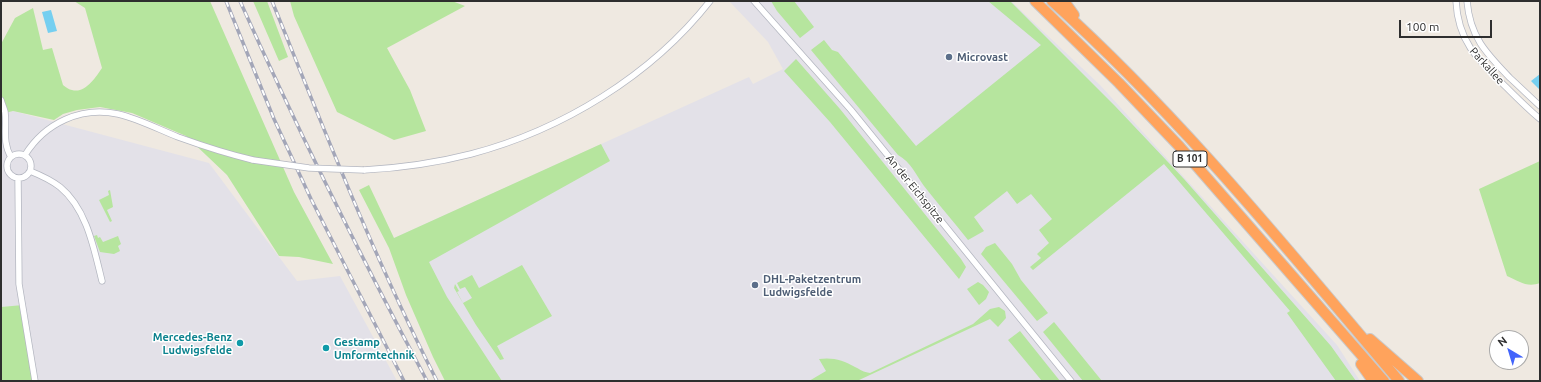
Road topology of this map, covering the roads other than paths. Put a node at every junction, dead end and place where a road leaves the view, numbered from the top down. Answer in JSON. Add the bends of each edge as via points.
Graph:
{"nodes":[{"id":1,"x":710,"y":1,"type":"edge"},
{"id":2,"x":754,"y":1,"type":"edge"},
{"id":3,"x":1029,"y":1,"type":"edge"},
{"id":4,"x":1035,"y":1,"type":"edge"},
{"id":5,"x":1052,"y":1,"type":"edge"},
{"id":6,"x":1064,"y":1,"type":"edge"},
{"id":7,"x":1456,"y":1,"type":"edge"},
{"id":8,"x":1467,"y":1,"type":"edge"},
{"id":9,"x":1064,"y":29,"type":"junction"},
{"id":10,"x":1087,"y":32,"type":"junction"},
{"id":11,"x":1,"y":100,"type":"edge"},
{"id":12,"x":1540,"y":106,"type":"edge"},
{"id":13,"x":1540,"y":119,"type":"edge"},
{"id":14,"x":25,"y":155,"type":"junction"},
{"id":15,"x":11,"y":157,"type":"junction"},
{"id":16,"x":30,"y":171,"type":"junction"},
{"id":17,"x":18,"y":178,"type":"junction"},
{"id":18,"x":1309,"y":275,"type":"junction"},
{"id":19,"x":102,"y":281,"type":"dead end"},
{"id":20,"x":1314,"y":301,"type":"junction"},
{"id":21,"x":35,"y":381,"type":"edge"},
{"id":22,"x":1071,"y":381,"type":"edge"},
{"id":23,"x":1373,"y":381,"type":"edge"},
{"id":24,"x":1384,"y":381,"type":"edge"},
{"id":25,"x":1399,"y":381,"type":"edge"},
{"id":26,"x":1418,"y":381,"type":"edge"}],
"edges":[{"from":1,"to":14,"type":"street","bridge":true,"via":[[675,39],[600,98],[553,124],[472,154],[428,163],[364,170],[309,168],[253,160],[195,143],[127,116],[101,112],[78,114],[56,124],[40,136]]},
{"from":2,"to":22,"type":"street","name":"An der Eichspitze","via":[[851,110]]},
{"from":3,"to":9,"type":"highway"},
{"from":4,"to":9,"type":"highway","number":"B 101"},
{"from":5,"to":10,"type":"highway","number":"B 101"},
{"from":6,"to":10,"type":"highway"},
{"from":7,"to":13,"type":"street","name":"Parkallee","via":[[1461,28],[1472,52]]},
{"from":8,"to":12,"type":"street","name":"Parkallee","via":[[1470,23],[1480,45]]},
{"from":9,"to":20,"type":"highway","number":"B 101","via":[[1166,131]]},
{"from":10,"to":18,"type":"highway","number":"B 101","via":[[1197,145]]},
{"from":11,"to":15,"type":"street","via":[[5,112],[6,149]]},
{"from":14,"to":15,"type":"street"},
{"from":14,"to":16,"type":"street","via":[[30,160]]},
{"from":15,"to":17,"type":"street","via":[[7,162],[7,169],[11,175]]},
{"from":16,"to":17,"type":"street","via":[[26,176]]},
{"from":16,"to":19,"type":"street","via":[[60,187],[75,205],[85,223]]},
{"from":17,"to":21,"type":"street","via":[[19,284]]},
{"from":18,"to":25,"type":"highway","number":"B 101"},
{"from":18,"to":26,"type":"highway","via":[[1368,336]]},
{"from":20,"to":23,"type":"highway"},
{"from":20,"to":24,"type":"highway","number":"B 101"}]}
